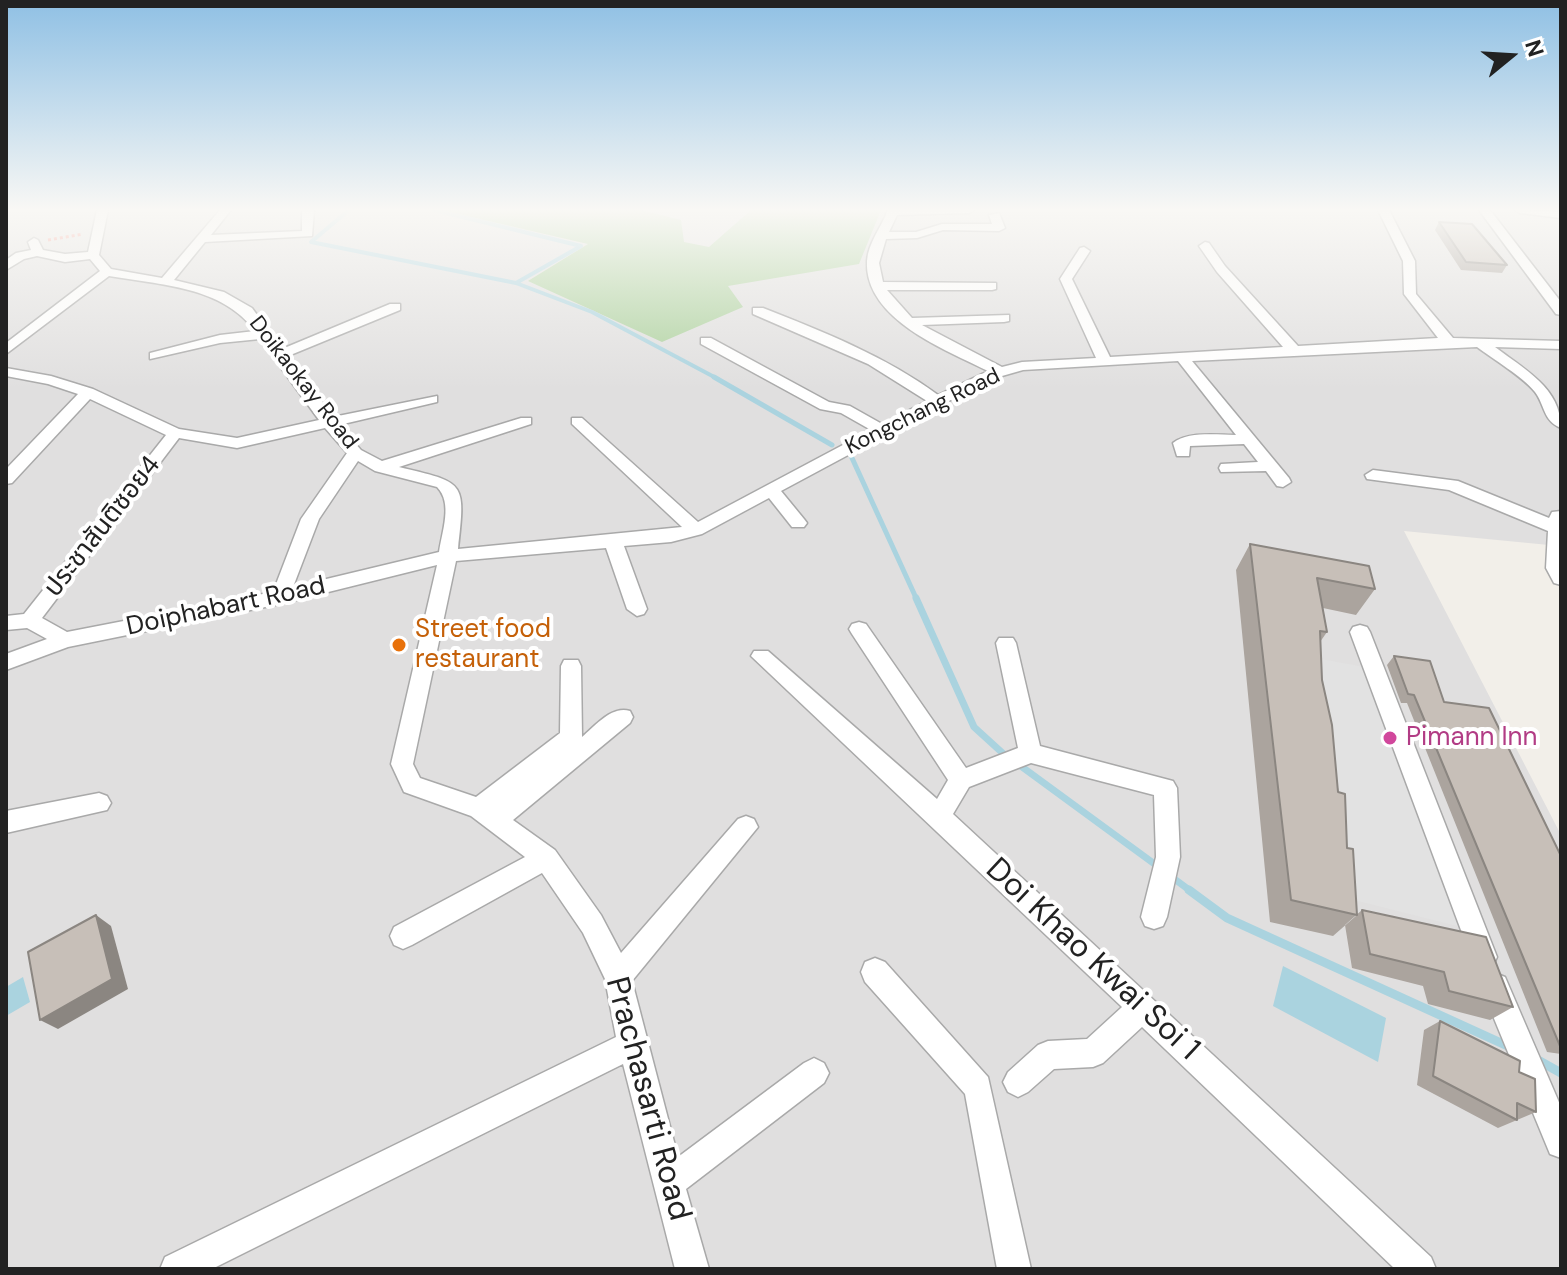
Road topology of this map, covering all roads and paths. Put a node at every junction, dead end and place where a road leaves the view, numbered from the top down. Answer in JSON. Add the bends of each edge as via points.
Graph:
{"nodes":[{"id":1,"x":105,"y":270,"type":"edge"},
{"id":2,"x":175,"y":270,"type":"edge"},
{"id":3,"x":875,"y":270,"type":"edge"},
{"id":4,"x":1072,"y":270,"type":"edge"},
{"id":5,"x":1221,"y":270,"type":"edge"},
{"id":6,"x":1412,"y":270,"type":"edge"},
{"id":7,"x":1529,"y":270,"type":"edge"},
{"id":8,"x":107,"y":272,"type":"junction"},
{"id":9,"x":165,"y":282,"type":"junction"},
{"id":10,"x":878,"y":286,"type":"junction"},
{"id":11,"x":992,"y":286,"type":"dead end"},
{"id":12,"x":395,"y":307,"type":"dead end"},
{"id":13,"x":758,"y":311,"type":"dead end"},
{"id":14,"x":1561,"y":311,"type":"edge"},
{"id":15,"x":1004,"y":318,"type":"dead end"},
{"id":16,"x":908,"y":322,"type":"junction"},
{"id":17,"x":266,"y":334,"type":"junction"},
{"id":18,"x":706,"y":341,"type":"dead end"},
{"id":19,"x":1478,"y":341,"type":"junction"},
{"id":20,"x":1449,"y":342,"type":"junction"},
{"id":21,"x":1561,"y":345,"type":"edge"},
{"id":22,"x":6,"y":350,"type":"edge"},
{"id":23,"x":1295,"y":352,"type":"junction"},
{"id":24,"x":281,"y":354,"type":"junction"},
{"id":25,"x":155,"y":356,"type":"dead end"},
{"id":26,"x":1182,"y":357,"type":"junction"},
{"id":27,"x":1104,"y":360,"type":"junction"},
{"id":28,"x":999,"y":371,"type":"junction"},
{"id":29,"x":6,"y":372,"type":"edge"},
{"id":30,"x":88,"y":392,"type":"junction"},
{"id":31,"x":432,"y":399,"type":"dead end"},
{"id":32,"x":937,"y":401,"type":"junction"},
{"id":33,"x":526,"y":421,"type":"dead end"},
{"id":34,"x":577,"y":421,"type":"dead end"},
{"id":35,"x":1561,"y":423,"type":"edge"},
{"id":36,"x":330,"y":424,"type":"junction"},
{"id":37,"x":881,"y":430,"type":"junction"},
{"id":38,"x":175,"y":433,"type":"junction"},
{"id":39,"x":1248,"y":439,"type":"junction"},
{"id":40,"x":355,"y":453,"type":"junction"},
{"id":41,"x":1183,"y":453,"type":"dead end"},
{"id":42,"x":1269,"y":466,"type":"junction"},
{"id":43,"x":381,"y":467,"type":"junction"},
{"id":44,"x":1227,"y":468,"type":"dead end"},
{"id":45,"x":1373,"y":475,"type":"dead end"},
{"id":46,"x":6,"y":479,"type":"edge"},
{"id":47,"x":1283,"y":482,"type":"dead end"},
{"id":48,"x":772,"y":491,"type":"junction"},
{"id":49,"x":798,"y":523,"type":"dead end"},
{"id":50,"x":1558,"y":525,"type":"edge"},
{"id":51,"x":696,"y":530,"type":"junction"},
{"id":52,"x":613,"y":541,"type":"junction"},
{"id":53,"x":448,"y":556,"type":"junction"},
{"id":54,"x":1561,"y":578,"type":"edge"},
{"id":55,"x":280,"y":597,"type":"junction"},
{"id":56,"x":637,"y":609,"type":"dead end"},
{"id":57,"x":30,"y":620,"type":"junction"},
{"id":58,"x":6,"y":623,"type":"edge"},
{"id":59,"x":859,"y":629,"type":"dead end"},
{"id":60,"x":1360,"y":632,"type":"dead end"},
{"id":61,"x":65,"y":640,"type":"junction"},
{"id":62,"x":1006,"y":643,"type":"dead end"},
{"id":63,"x":761,"y":656,"type":"dead end"},
{"id":64,"x":6,"y":662,"type":"edge"},
{"id":65,"x":571,"y":666,"type":"dead end"},
{"id":66,"x":622,"y":717,"type":"dead end"},
{"id":67,"x":1030,"y":753,"type":"junction"},
{"id":68,"x":961,"y":780,"type":"junction"},
{"id":69,"x":99,"y":803,"type":"dead end"},
{"id":70,"x":487,"y":814,"type":"junction"},
{"id":71,"x":939,"y":816,"type":"junction"},
{"id":72,"x":6,"y":822,"type":"edge"},
{"id":73,"x":746,"y":827,"type":"dead end"},
{"id":74,"x":546,"y":858,"type":"junction"},
{"id":75,"x":1154,"y":917,"type":"dead end"},
{"id":76,"x":403,"y":936,"type":"dead end"},
{"id":77,"x":875,"y":972,"type":"dead end"},
{"id":78,"x":618,"y":977,"type":"junction"},
{"id":79,"x":1142,"y":1008,"type":"junction"},
{"id":80,"x":632,"y":1044,"type":"junction"},
{"id":81,"x":814,"y":1073,"type":"dead end"},
{"id":82,"x":1018,"y":1082,"type":"dead end"},
{"id":83,"x":1561,"y":1143,"type":"edge"},
{"id":84,"x":669,"y":1183,"type":"junction"},
{"id":85,"x":177,"y":1269,"type":"edge"},
{"id":86,"x":692,"y":1269,"type":"edge"},
{"id":87,"x":1014,"y":1269,"type":"edge"},
{"id":88,"x":1419,"y":1269,"type":"edge"}],
"edges":[{"from":1,"to":8,"type":"street"},
{"from":2,"to":9,"type":"street"},
{"from":3,"to":10,"type":"street"},
{"from":4,"to":27,"type":"street","via":[[1066,279]]},
{"from":5,"to":23,"type":"street"},
{"from":6,"to":20,"type":"street","via":[[1410,294]]},
{"from":7,"to":14,"type":"street"},
{"from":8,"to":9,"type":"street","name":"Doikaokay Road"},
{"from":8,"to":22,"type":"street"},
{"from":9,"to":17,"type":"street","name":"Doikaokay Road","via":[[219,295],[247,311]]},
{"from":10,"to":11,"type":"street"},
{"from":10,"to":16,"type":"street"},
{"from":12,"to":24,"type":"street"},
{"from":13,"to":32,"type":"street","via":[[854,350]]},
{"from":15,"to":16,"type":"street"},
{"from":16,"to":28,"type":"street"},
{"from":17,"to":24,"type":"street","name":"Doikaokay Road"},
{"from":17,"to":25,"type":"street","via":[[220,339]]},
{"from":18,"to":37,"type":"street"},
{"from":19,"to":20,"type":"street","name":"Kongchang Road"},
{"from":19,"to":21,"type":"street","name":"Kongchang Road"},
{"from":19,"to":35,"type":"street","via":[[1542,390]]},
{"from":20,"to":23,"type":"street","name":"Kongchang Road"},
{"from":23,"to":26,"type":"street","name":"Kongchang Road"},
{"from":24,"to":36,"type":"street","name":"Doikaokay Road"},
{"from":26,"to":27,"type":"street","name":"Kongchang Road"},
{"from":26,"to":39,"type":"street"},
{"from":27,"to":28,"type":"street","name":"Kongchang Road"},
{"from":28,"to":32,"type":"street","name":"Kongchang Road"},
{"from":29,"to":30,"type":"street"},
{"from":30,"to":38,"type":"street"},
{"from":30,"to":46,"type":"street"},
{"from":31,"to":36,"type":"street"},
{"from":32,"to":37,"type":"street","name":"Kongchang Road"},
{"from":33,"to":43,"type":"street"},
{"from":34,"to":51,"type":"street"},
{"from":36,"to":38,"type":"street","via":[[237,443]]},
{"from":36,"to":40,"type":"street","name":"Doikaokay Road"},
{"from":37,"to":48,"type":"street","name":"Kongchang Road"},
{"from":38,"to":57,"type":"street","name":"ประชาสันติซอย4"},
{"from":39,"to":41,"type":"street","via":[[1187,441],[1181,443]]},
{"from":39,"to":42,"type":"street"},
{"from":40,"to":43,"type":"street","name":"Doikaokay Road"},
{"from":40,"to":55,"type":"street","via":[[310,519]]},
{"from":42,"to":44,"type":"street"},
{"from":42,"to":47,"type":"street"},
{"from":43,"to":53,"type":"street","name":"Doikaokay Road","via":[[443,483],[452,492]]},
{"from":45,"to":50,"type":"street","via":[[1452,485]]},
{"from":48,"to":49,"type":"street"},
{"from":48,"to":51,"type":"street","name":"Kongchang Road"},
{"from":50,"to":54,"type":"street","via":[[1555,568]]},
{"from":51,"to":52,"type":"street","name":"Kongchang Road"},
{"from":52,"to":53,"type":"street","name":"Kongchang Road"},
{"from":52,"to":56,"type":"street"},
{"from":53,"to":55,"type":"street","name":"Doiphabart Road"},
{"from":53,"to":70,"type":"street","name":"Prachasarti Road","via":[[402,764],[412,785]]},
{"from":55,"to":61,"type":"street","name":"Doiphabart Road"},
{"from":57,"to":58,"type":"street"},
{"from":57,"to":61,"type":"street"},
{"from":59,"to":68,"type":"street"},
{"from":60,"to":83,"type":"street","via":[[1508,1021]]},
{"from":61,"to":64,"type":"street","name":"Doiphabart Road"},
{"from":62,"to":67,"type":"street"},
{"from":63,"to":71,"type":"street","name":"Doi Khao Kwai Soi 1"},
{"from":65,"to":70,"type":"street","via":[[571,737]]},
{"from":66,"to":70,"type":"street"},
{"from":67,"to":68,"type":"street"},
{"from":67,"to":75,"type":"street","via":[[1165,788],[1168,857]]},
{"from":68,"to":71,"type":"street"},
{"from":69,"to":72,"type":"street"},
{"from":70,"to":74,"type":"street","name":"Prachasarti Road"},
{"from":71,"to":79,"type":"street","name":"Doi Khao Kwai Soi 1"},
{"from":73,"to":78,"type":"street"},
{"from":74,"to":76,"type":"street"},
{"from":74,"to":78,"type":"street","name":"Prachasarti Road","via":[[592,924]]},
{"from":77,"to":87,"type":"street","via":[[978,1087]]},
{"from":78,"to":80,"type":"street","name":"Prachasarti Road"},
{"from":79,"to":82,"type":"street","via":[[1093,1053],[1048,1055]]},
{"from":79,"to":88,"type":"street","name":"Doi Khao Kwai Soi 1"},
{"from":80,"to":84,"type":"street","name":"Prachasarti Road"},
{"from":80,"to":85,"type":"street"},
{"from":81,"to":84,"type":"street"},
{"from":84,"to":86,"type":"street","name":"Prachasarti Road"}]}
